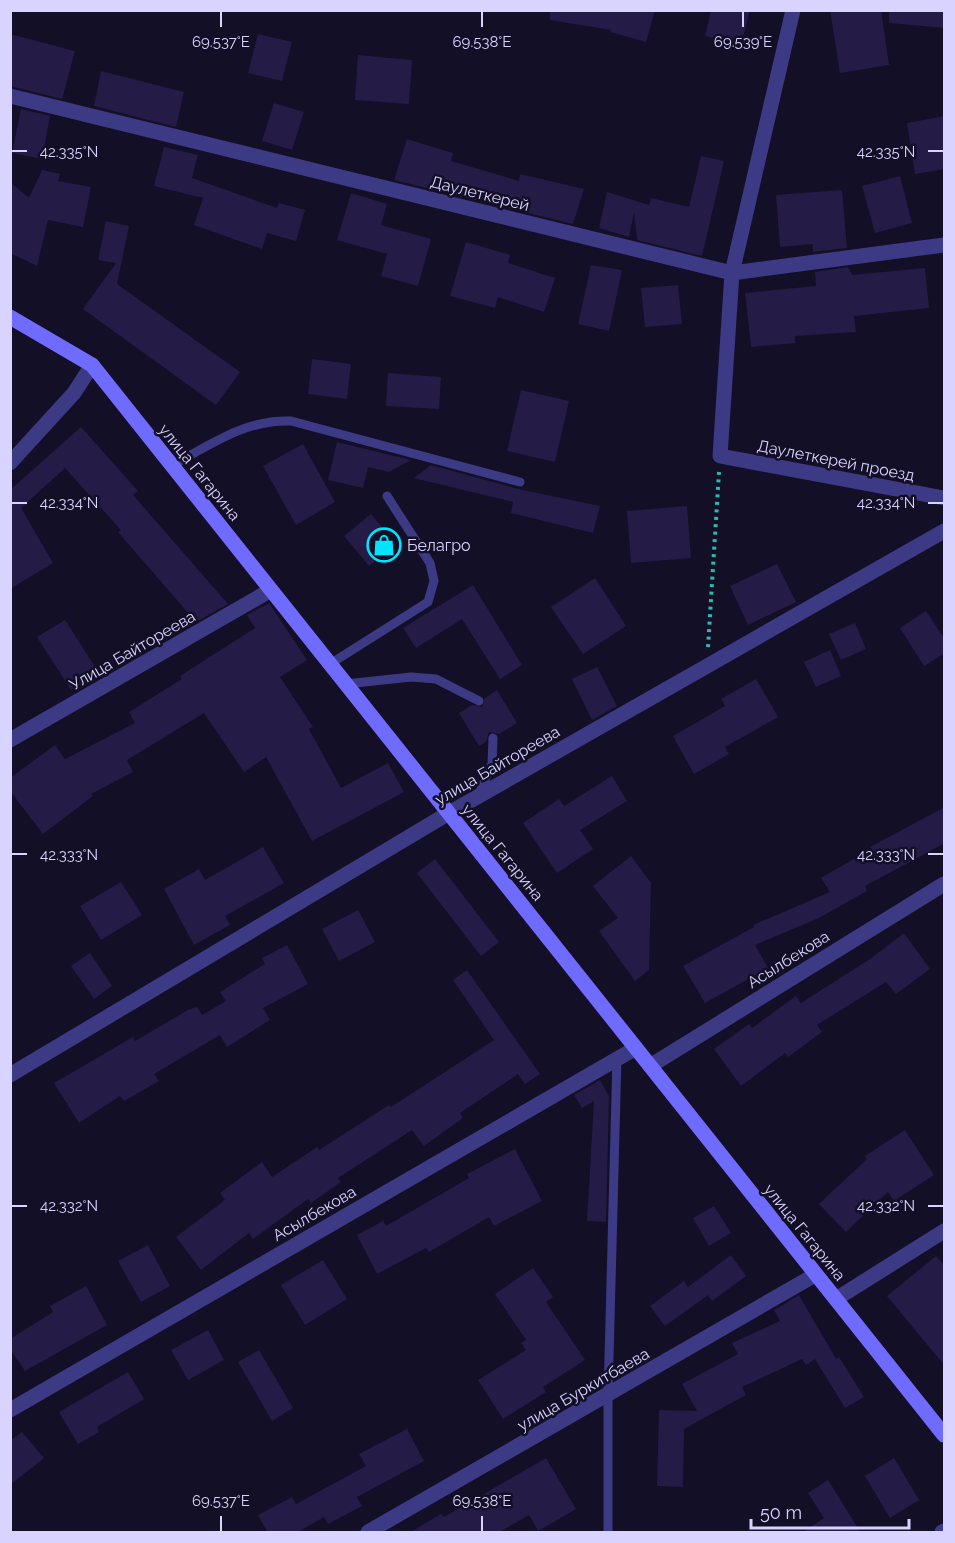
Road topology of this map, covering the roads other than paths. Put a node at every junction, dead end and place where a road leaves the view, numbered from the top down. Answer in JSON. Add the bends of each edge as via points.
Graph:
{"nodes":[{"id":1,"x":793,"y":10,"type":"edge"},
{"id":2,"x":10,"y":96,"type":"edge"},
{"id":3,"x":945,"y":245,"type":"edge"},
{"id":4,"x":732,"y":273,"type":"junction"},
{"id":5,"x":10,"y":317,"type":"edge"},
{"id":6,"x":92,"y":365,"type":"junction"},
{"id":7,"x":10,"y":463,"type":"edge"},
{"id":8,"x":171,"y":466,"type":"junction"},
{"id":9,"x":520,"y":482,"type":"dead end"},
{"id":10,"x":387,"y":496,"type":"dead end"},
{"id":11,"x":945,"y":498,"type":"edge"},
{"id":12,"x":945,"y":531,"type":"edge"},
{"id":13,"x":271,"y":590,"type":"junction"},
{"id":14,"x":330,"y":664,"type":"junction"},
{"id":15,"x":346,"y":684,"type":"junction"},
{"id":16,"x":479,"y":701,"type":"dead end"},
{"id":17,"x":493,"y":738,"type":"dead end"},
{"id":18,"x":10,"y":740,"type":"edge"},
{"id":19,"x":478,"y":797,"type":"junction"},
{"id":20,"x":449,"y":813,"type":"junction"},
{"id":21,"x":945,"y":884,"type":"edge"},
{"id":22,"x":636,"y":1048,"type":"junction"},
{"id":23,"x":617,"y":1057,"type":"junction"},
{"id":24,"x":650,"y":1066,"type":"junction"},
{"id":25,"x":10,"y":1075,"type":"edge"},
{"id":26,"x":945,"y":1231,"type":"edge"},
{"id":27,"x":815,"y":1275,"type":"junction"},
{"id":28,"x":836,"y":1299,"type":"junction"},
{"id":29,"x":608,"y":1396,"type":"junction"},
{"id":30,"x":10,"y":1410,"type":"edge"},
{"id":31,"x":945,"y":1435,"type":"edge"},
{"id":32,"x":368,"y":1533,"type":"edge"},
{"id":33,"x":609,"y":1533,"type":"edge"}],
"edges":[{"from":1,"to":4,"type":"street"},
{"from":2,"to":4,"type":"street","name":"Даулеткерей"},
{"from":3,"to":4,"type":"street","name":"Даулеткерей"},
{"from":4,"to":11,"type":"street","name":"Даулеткерей проезд","via":[[720,456]]},
{"from":5,"to":6,"type":"main road","name":"улица Гагарина"},
{"from":6,"to":7,"type":"street","via":[[74,393]]},
{"from":6,"to":8,"type":"main road","name":"улица Гагарина"},
{"from":8,"to":9,"type":"lane","via":[[244,427],[272,420],[291,421]]},
{"from":8,"to":13,"type":"main road","name":"улица Гагарина"},
{"from":10,"to":14,"type":"lane","via":[[430,563],[434,581],[428,602]]},
{"from":12,"to":19,"type":"street","name":"улица Байтореева"},
{"from":13,"to":14,"type":"main road","name":"улица Гагарина"},
{"from":13,"to":18,"type":"street","name":"Улица Байтореева"},
{"from":14,"to":15,"type":"main road","name":"улица Гагарина"},
{"from":15,"to":16,"type":"lane","via":[[411,677],[436,679]]},
{"from":15,"to":20,"type":"main road","name":"улица Гагарина"},
{"from":17,"to":19,"type":"lane","via":[[492,764]]},
{"from":19,"to":20,"type":"street","name":"улица Байтореева"},
{"from":20,"to":22,"type":"main road","name":"улица Гагарина"},
{"from":20,"to":25,"type":"street","name":"улица Байтореева"},
{"from":21,"to":24,"type":"street","name":"Асылбекова"},
{"from":22,"to":23,"type":"street","name":"Асылбекова"},
{"from":22,"to":24,"type":"main road","name":"улица Гагарина"},
{"from":23,"to":29,"type":"lane"},
{"from":23,"to":30,"type":"street","name":"Асылбекова"},
{"from":24,"to":27,"type":"main road","name":"улица Гагарина"},
{"from":26,"to":28,"type":"street"},
{"from":27,"to":28,"type":"main road","name":"улица Гагарина"},
{"from":27,"to":29,"type":"street","name":"улица Буркитбаева"},
{"from":28,"to":31,"type":"main road","name":"улица Гагарина"},
{"from":29,"to":32,"type":"street","name":"улица Буркитбаева"},
{"from":29,"to":33,"type":"lane"}]}
